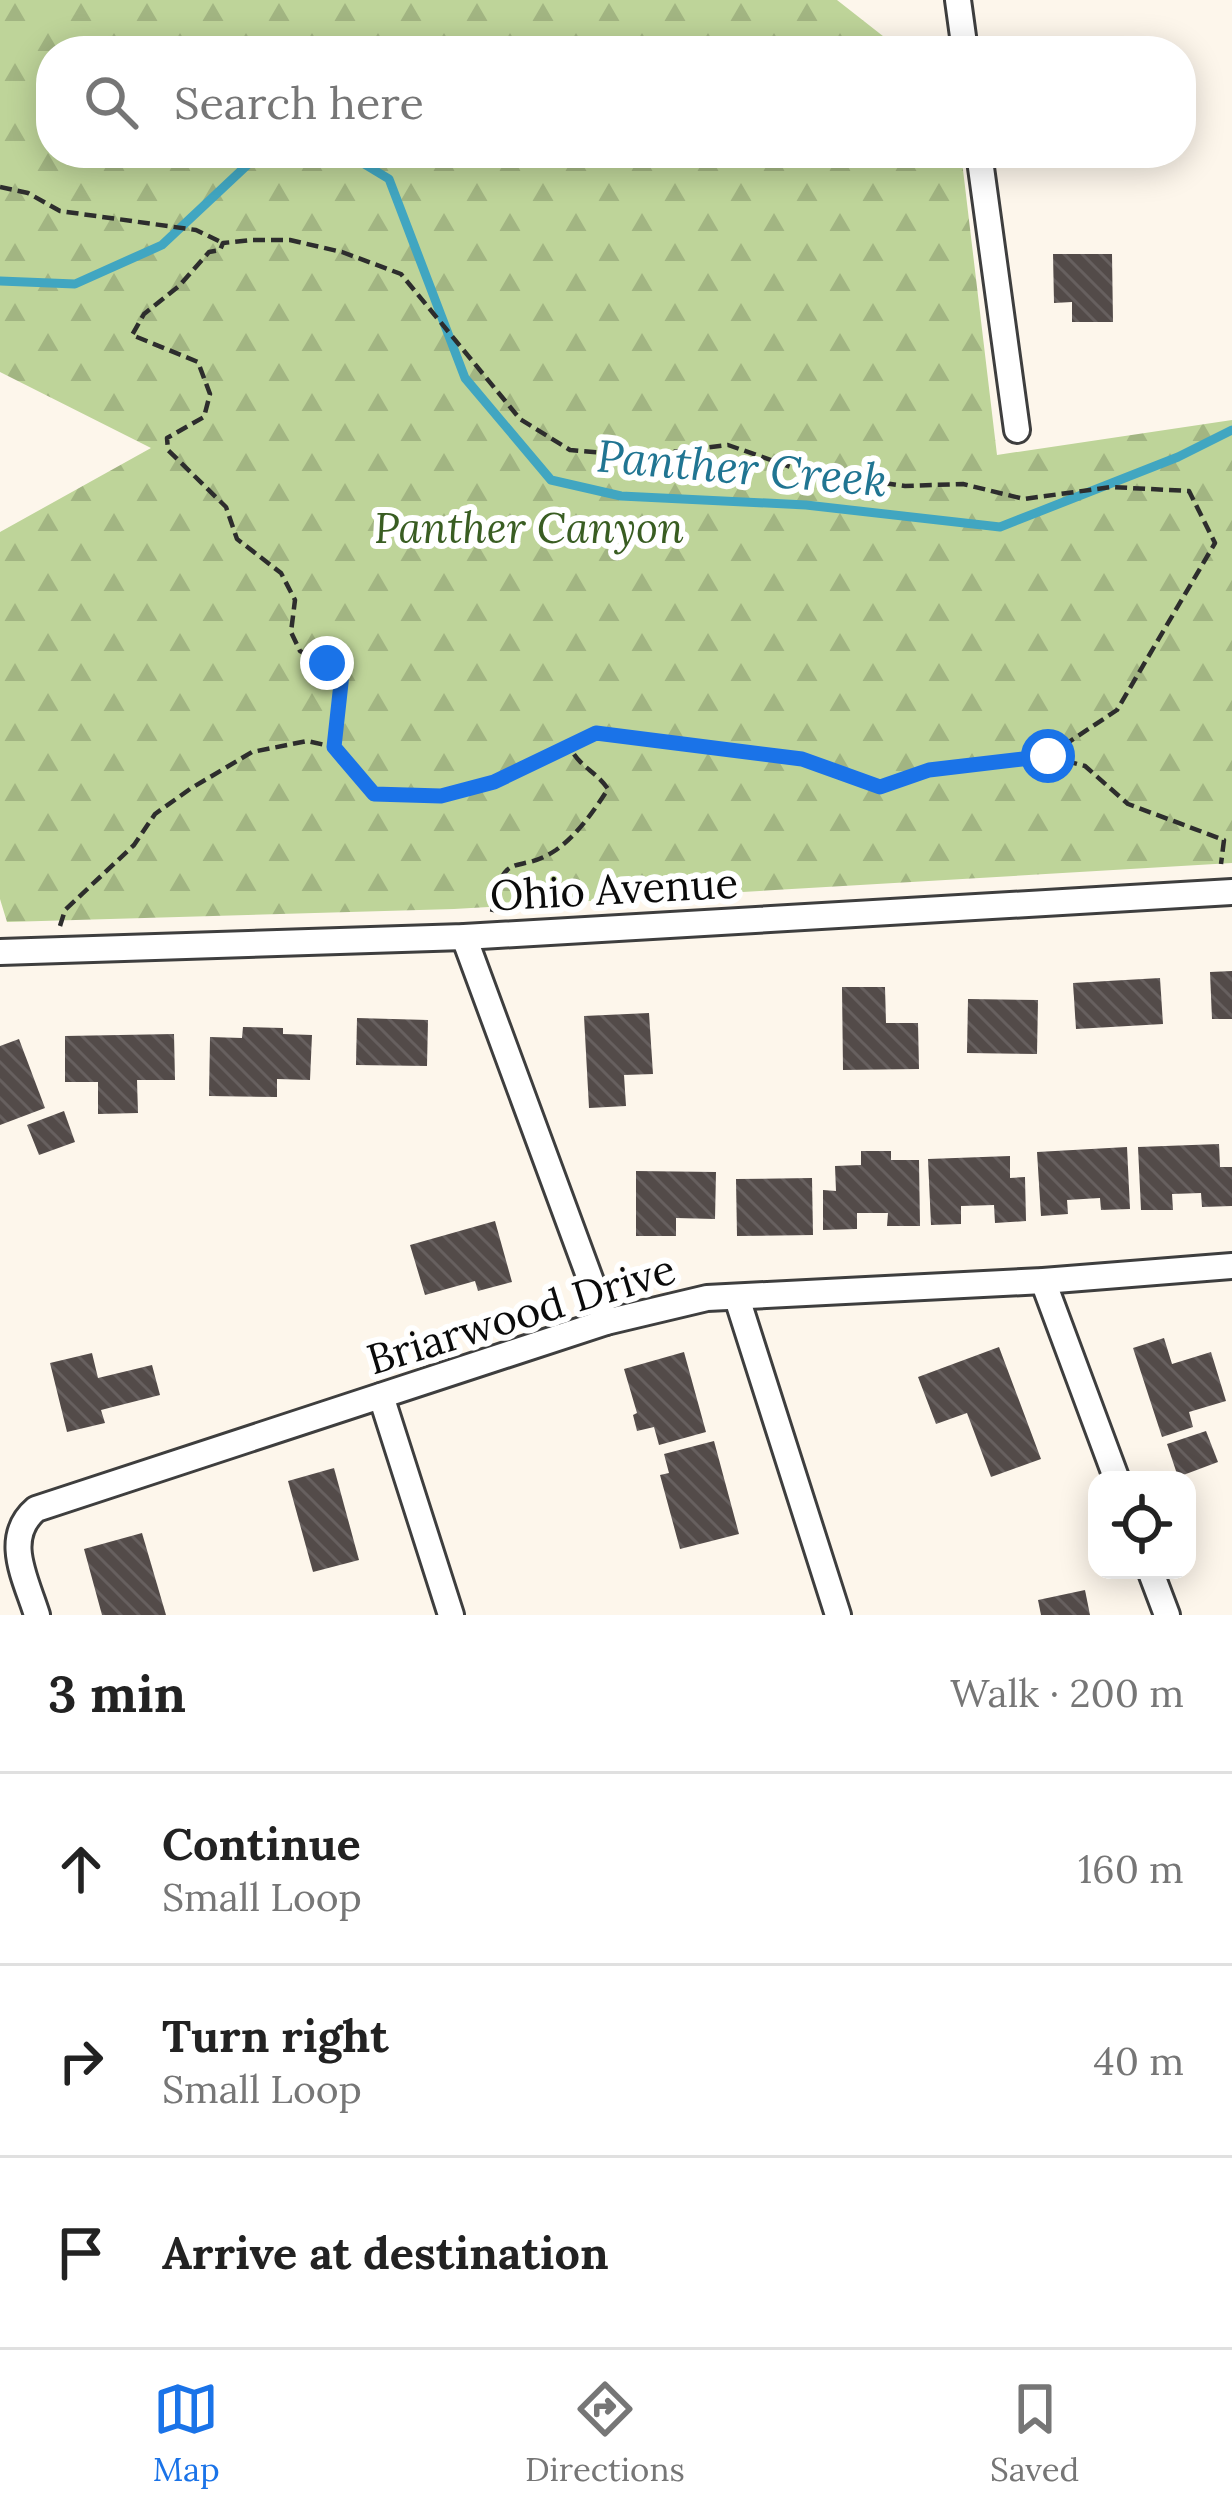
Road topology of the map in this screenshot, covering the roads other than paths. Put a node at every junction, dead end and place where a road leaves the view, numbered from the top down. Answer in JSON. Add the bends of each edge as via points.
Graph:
{"nodes":[{"id":1,"x":958,"y":0,"type":"edge"},
{"id":2,"x":963,"y":36,"type":"edge"},
{"id":3,"x":981,"y":168,"type":"edge"},
{"id":4,"x":1017,"y":430,"type":"dead end"},
{"id":5,"x":1224,"y":893,"type":"edge"},
{"id":6,"x":476,"y":936,"type":"junction"},
{"id":7,"x":0,"y":952,"type":"edge"},
{"id":8,"x":1232,"y":1265,"type":"edge"},
{"id":9,"x":1043,"y":1281,"type":"junction"},
{"id":10,"x":737,"y":1298,"type":"junction"},
{"id":11,"x":606,"y":1322,"type":"junction"},
{"id":12,"x":381,"y":1396,"type":"junction"},
{"id":13,"x":1114,"y":1471,"type":"edge"},
{"id":14,"x":1153,"y":1579,"type":"edge"},
{"id":15,"x":37,"y":1615,"type":"edge"},
{"id":16,"x":451,"y":1615,"type":"edge"},
{"id":17,"x":838,"y":1615,"type":"edge"},
{"id":18,"x":1167,"y":1615,"type":"edge"}],
"edges":[{"from":1,"to":2,"type":"street"},
{"from":3,"to":4,"type":"street"},
{"from":5,"to":6,"type":"street","name":"Ohio Avenue"},
{"from":6,"to":7,"type":"street","name":"Ohio Avenue"},
{"from":6,"to":11,"type":"street"},
{"from":8,"to":9,"type":"street","name":"Briarwood Drive"},
{"from":9,"to":10,"type":"street","name":"Briarwood Drive"},
{"from":9,"to":13,"type":"street"},
{"from":10,"to":11,"type":"street","name":"Briarwood Drive"},
{"from":10,"to":17,"type":"street"},
{"from":11,"to":12,"type":"street","name":"Briarwood Drive"},
{"from":12,"to":15,"type":"street","name":"Briarwood Drive","via":[[36,1509],[18,1533],[17,1553]]},
{"from":12,"to":16,"type":"street"},
{"from":14,"to":18,"type":"street"}]}
